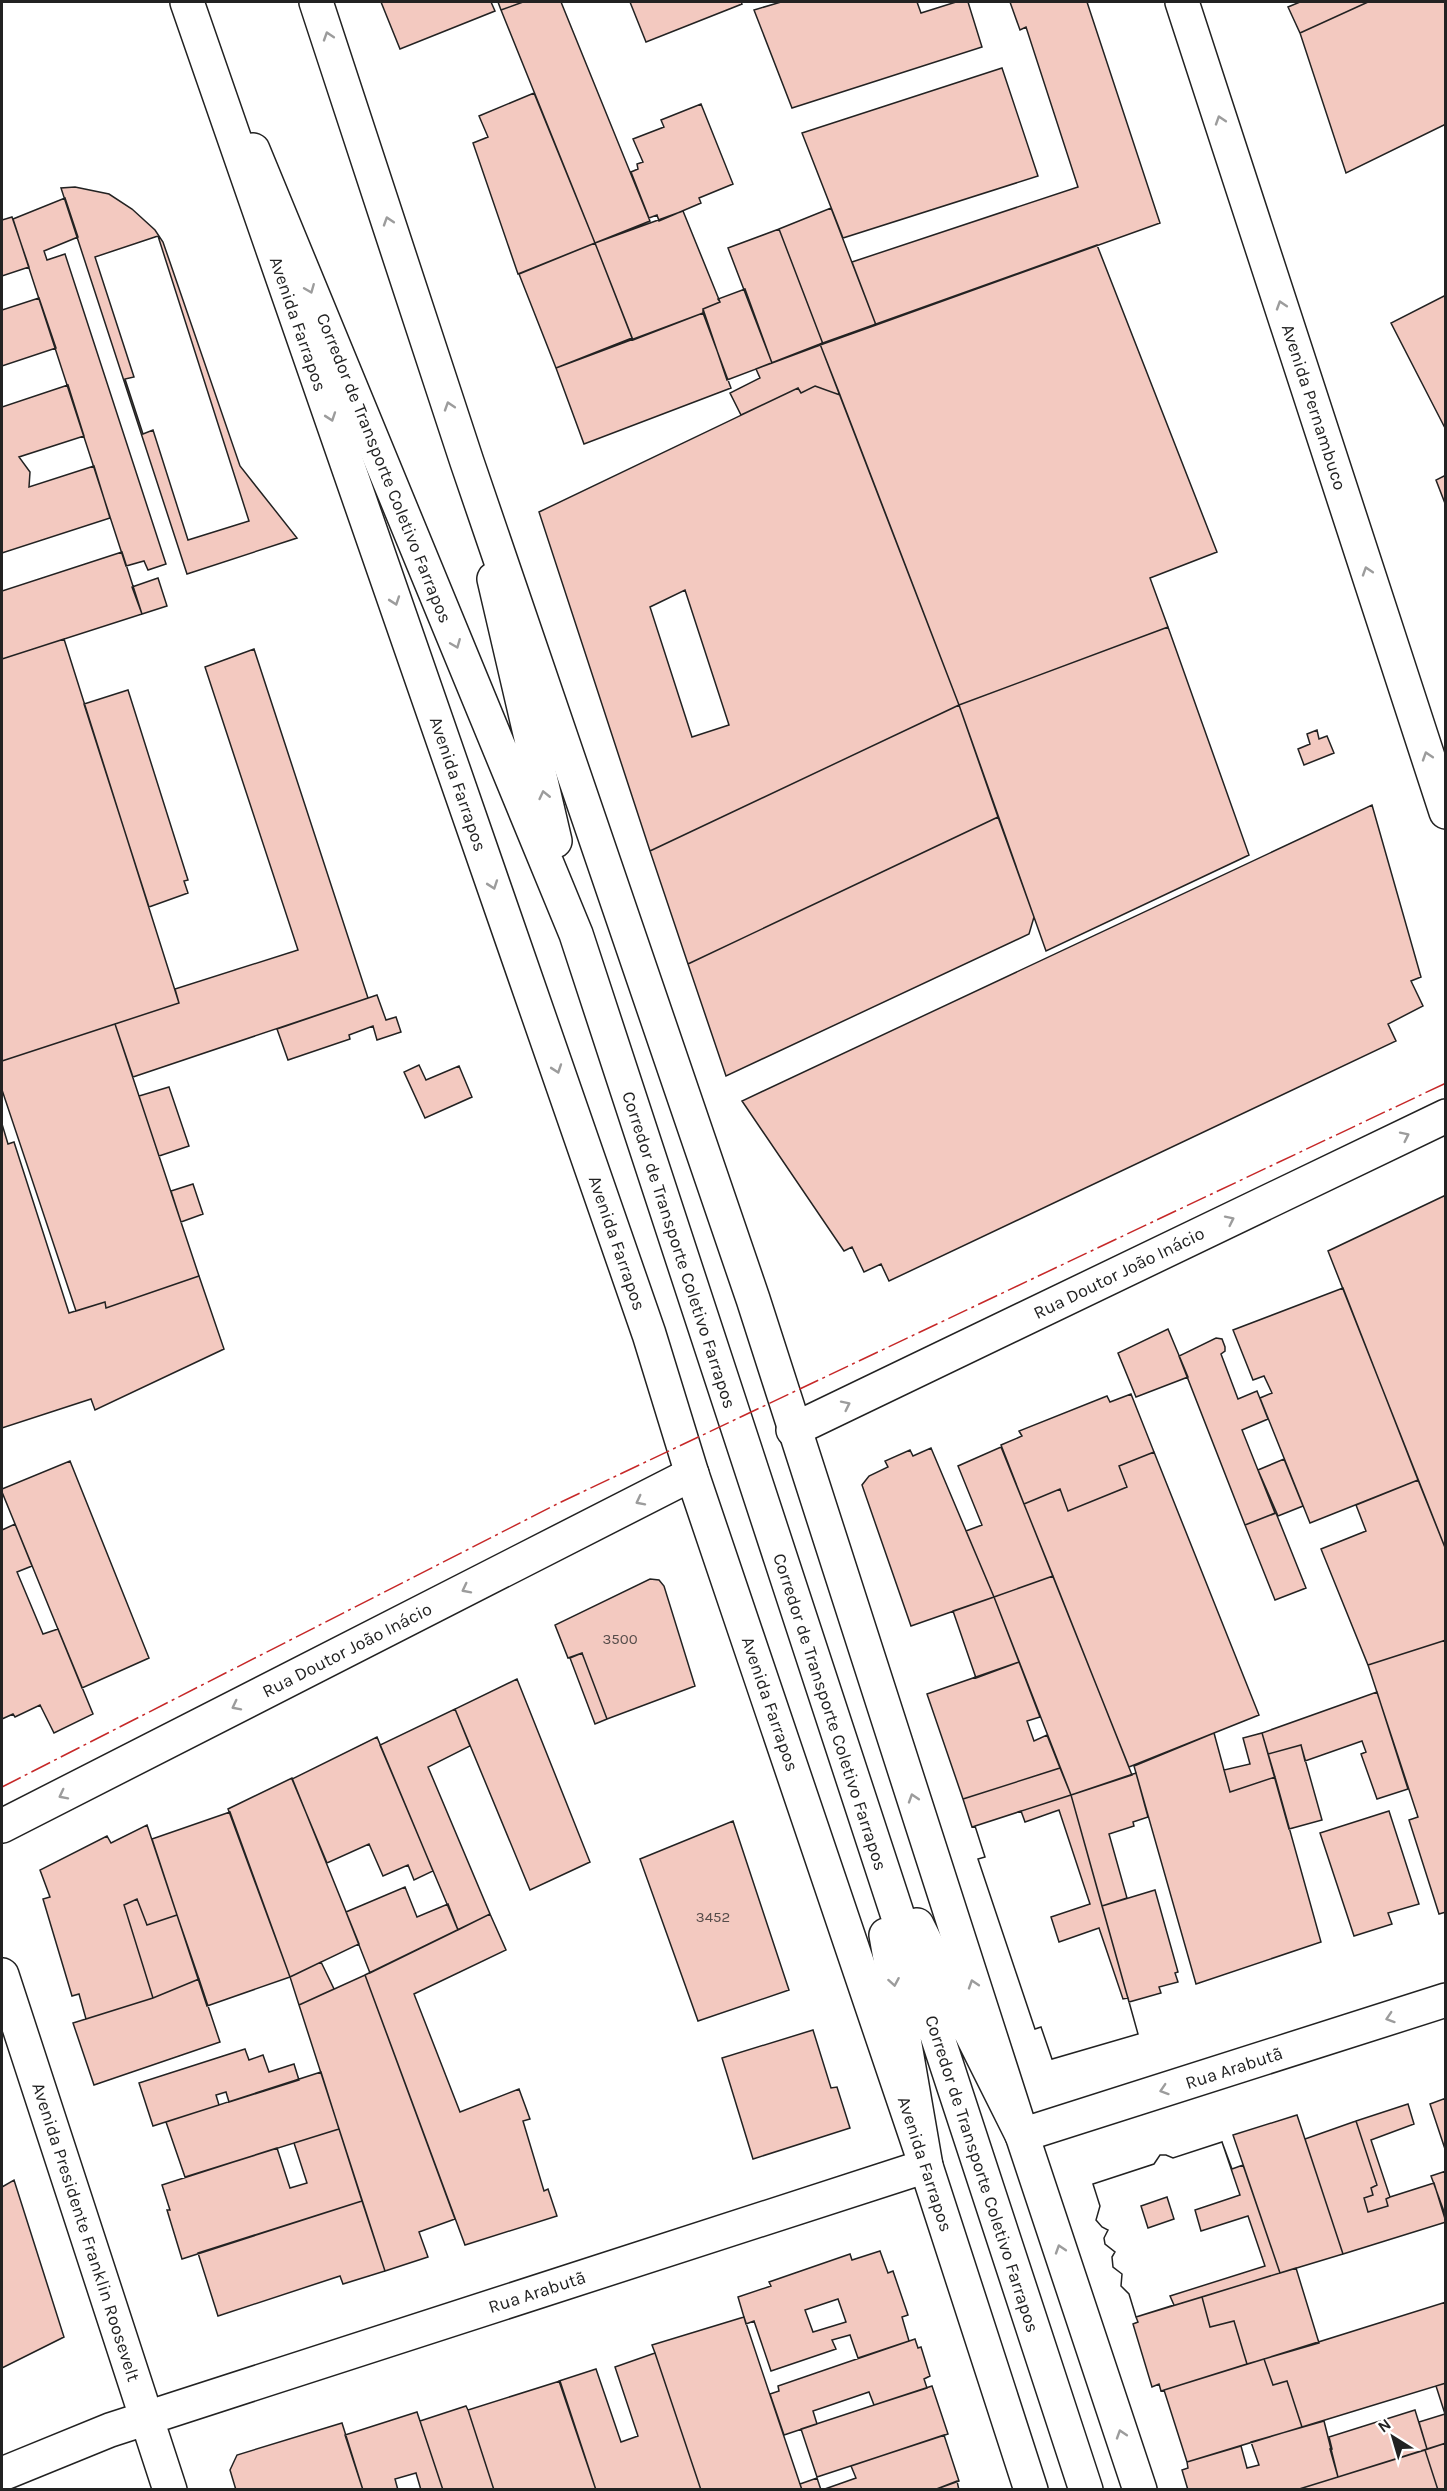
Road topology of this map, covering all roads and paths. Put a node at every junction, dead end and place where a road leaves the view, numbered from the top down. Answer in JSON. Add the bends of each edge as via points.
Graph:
{"nodes":[{"id":1,"x":187,"y":2,"type":"edge"},
{"id":2,"x":192,"y":2,"type":"edge"},
{"id":3,"x":316,"y":2,"type":"edge"},
{"id":4,"x":1182,"y":2,"type":"edge"},
{"id":5,"x":467,"y":462,"type":"junction"},
{"id":6,"x":1446,"y":812,"type":"edge"},
{"id":7,"x":576,"y":934,"type":"junction"},
{"id":8,"x":1446,"y":1116,"type":"edge"},
{"id":9,"x":793,"y":1430,"type":"junction"},
{"id":10,"x":692,"y":1474,"type":"junction"},
{"id":11,"x":866,"y":1821,"type":"junction"},
{"id":12,"x":2,"y":1826,"type":"edge"},
{"id":13,"x":2,"y":1975,"type":"edge"},
{"id":14,"x":1446,"y":2000,"type":"edge"},
{"id":15,"x":1022,"y":2135,"type":"junction"},
{"id":16,"x":926,"y":2166,"type":"junction"},
{"id":17,"x":147,"y":2419,"type":"junction"},
{"id":18,"x":2,"y":2474,"type":"edge"},
{"id":19,"x":171,"y":2490,"type":"edge"},
{"id":20,"x":1031,"y":2490,"type":"edge"},
{"id":21,"x":1086,"y":2490,"type":"edge"},
{"id":22,"x":1140,"y":2490,"type":"edge"}],
"edges":[{"from":1,"to":10,"type":"main road","name":"Avenida Farrapos","one_way":true,"via":[[645,1323]]},
{"from":2,"to":7,"type":"main road","name":"Corredor de Transporte Coletivo Farrapos","one_way":true},
{"from":5,"to":3,"type":"main road","one_way":true},
{"from":6,"to":4,"type":"main road","name":"Avenida Pernambuco","one_way":true},
{"from":7,"to":5,"type":"main road","name":"Corredor de Transporte Coletivo Farrapos","one_way":true},
{"from":5,"to":9,"type":"main road","via":[[753,1299]]},
{"from":7,"to":11,"type":"main road","name":"Corredor de Transporte Coletivo Farrapos"},
{"from":9,"to":8,"type":"main road","name":"Rua Doutor João Inácio","one_way":true},
{"from":15,"to":9,"type":"main road","one_way":true},
{"from":10,"to":12,"type":"main road","name":"Rua Doutor João Inácio","one_way":true},
{"from":10,"to":16,"type":"main road","name":"Avenida Farrapos"},
{"from":11,"to":15,"type":"main road"},
{"from":11,"to":16,"type":"main road","one_way":true},
{"from":11,"to":21,"type":"main road","name":"Corredor de Transporte Coletivo Farrapos"},
{"from":13,"to":17,"type":"main road","name":"Avenida Presidente Franklin Roosevelt"},
{"from":14,"to":15,"type":"main road","name":"Rua Arabutã","one_way":true},
{"from":22,"to":15,"type":"main road","one_way":true},
{"from":16,"to":17,"type":"main road","name":"Rua Arabutã"},
{"from":16,"to":20,"type":"main road","name":"Avenida Farrapos"},
{"from":17,"to":18,"type":"main road","name":"Rua Arabutã"},
{"from":17,"to":19,"type":"main road","name":"Avenida Presidente Franklin Roosevelt"}]}
